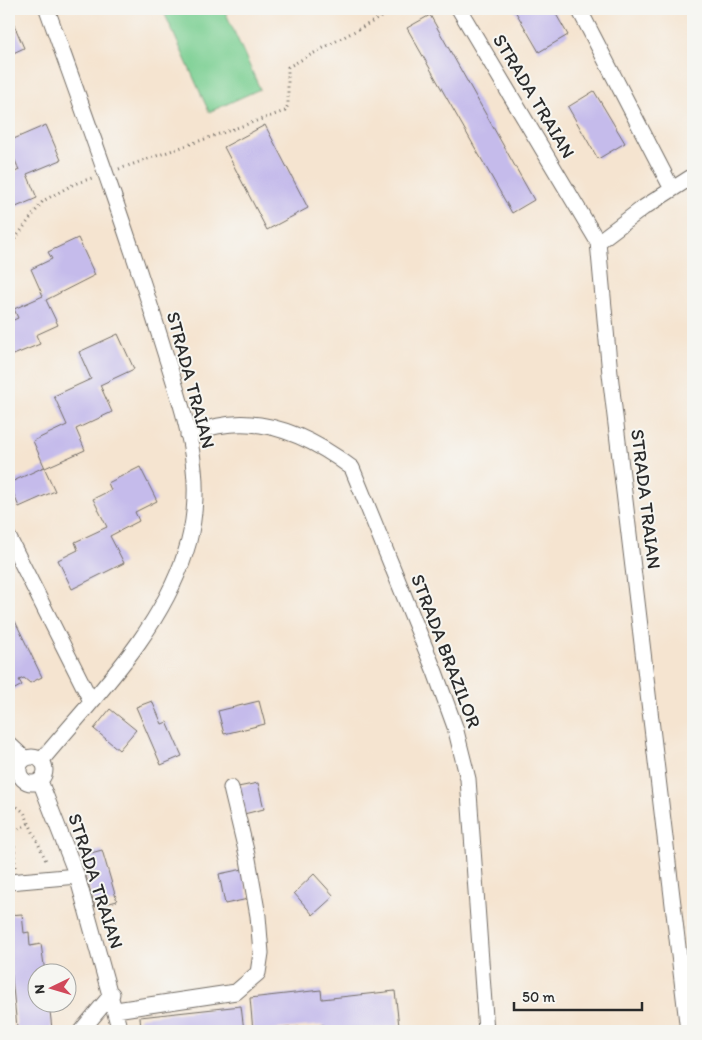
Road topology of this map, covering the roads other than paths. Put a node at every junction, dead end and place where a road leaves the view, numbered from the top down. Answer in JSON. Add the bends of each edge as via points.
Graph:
{"nodes":[{"id":1,"x":47,"y":9,"type":"edge"},
{"id":2,"x":459,"y":9,"type":"edge"},
{"id":3,"x":579,"y":9,"type":"edge"},
{"id":4,"x":692,"y":178,"type":"edge"},
{"id":5,"x":672,"y":189,"type":"junction"},
{"id":6,"x":598,"y":242,"type":"junction"},
{"id":7,"x":188,"y":435,"type":"junction"},
{"id":8,"x":9,"y":538,"type":"edge"},
{"id":9,"x":91,"y":701,"type":"junction"},
{"id":10,"x":9,"y":744,"type":"edge"},
{"id":11,"x":25,"y":759,"type":"junction"},
{"id":12,"x":42,"y":761,"type":"junction"},
{"id":13,"x":40,"y":781,"type":"junction"},
{"id":14,"x":231,"y":788,"type":"dead end"},
{"id":15,"x":77,"y":876,"type":"junction"},
{"id":16,"x":12,"y":881,"type":"edge"},
{"id":17,"x":112,"y":994,"type":"junction"},
{"id":18,"x":116,"y":1010,"type":"junction"},
{"id":19,"x":81,"y":1031,"type":"edge"},
{"id":20,"x":120,"y":1031,"type":"edge"},
{"id":21,"x":486,"y":1031,"type":"edge"},
{"id":22,"x":688,"y":1031,"type":"edge"}],
"edges":[{"from":1,"to":7,"type":"street","name":"STRADA TRAIAN","via":[[149,301]]},
{"from":2,"to":6,"type":"street","name":"STRADA TRAIAN"},
{"from":3,"to":5,"type":"street"},
{"from":4,"to":5,"type":"street"},
{"from":5,"to":6,"type":"street"},
{"from":6,"to":22,"type":"street","name":"STRADA TRAIAN","via":[[610,374]]},
{"from":7,"to":9,"type":"street","name":"STRADA TRAIAN","via":[[194,480],[186,550],[158,613],[137,645]]},
{"from":7,"to":21,"type":"street","name":"STRADA BRAZILOR","via":[[220,426],[254,424],[296,434],[332,452],[352,468],[438,681],[455,727],[468,780]]},
{"from":8,"to":9,"type":"street"},
{"from":9,"to":12,"type":"street","name":"STRADA TRAIAN"},
{"from":10,"to":11,"type":"street"},
{"from":11,"to":12,"type":"street","via":[[31,757]]},
{"from":11,"to":13,"type":"street","via":[[19,769],[20,775],[28,783]]},
{"from":12,"to":13,"type":"street","via":[[46,771]]},
{"from":13,"to":15,"type":"street","name":"STRADA TRAIAN"},
{"from":14,"to":18,"type":"street","via":[[258,916],[261,953],[258,973],[236,992]]},
{"from":15,"to":16,"type":"street"},
{"from":15,"to":17,"type":"street","name":"STRADA TRAIAN"},
{"from":17,"to":18,"type":"street","name":"STRADA TRAIAN"},
{"from":17,"to":19,"type":"street"},
{"from":18,"to":20,"type":"street","name":"STRADA TRAIAN"}]}
